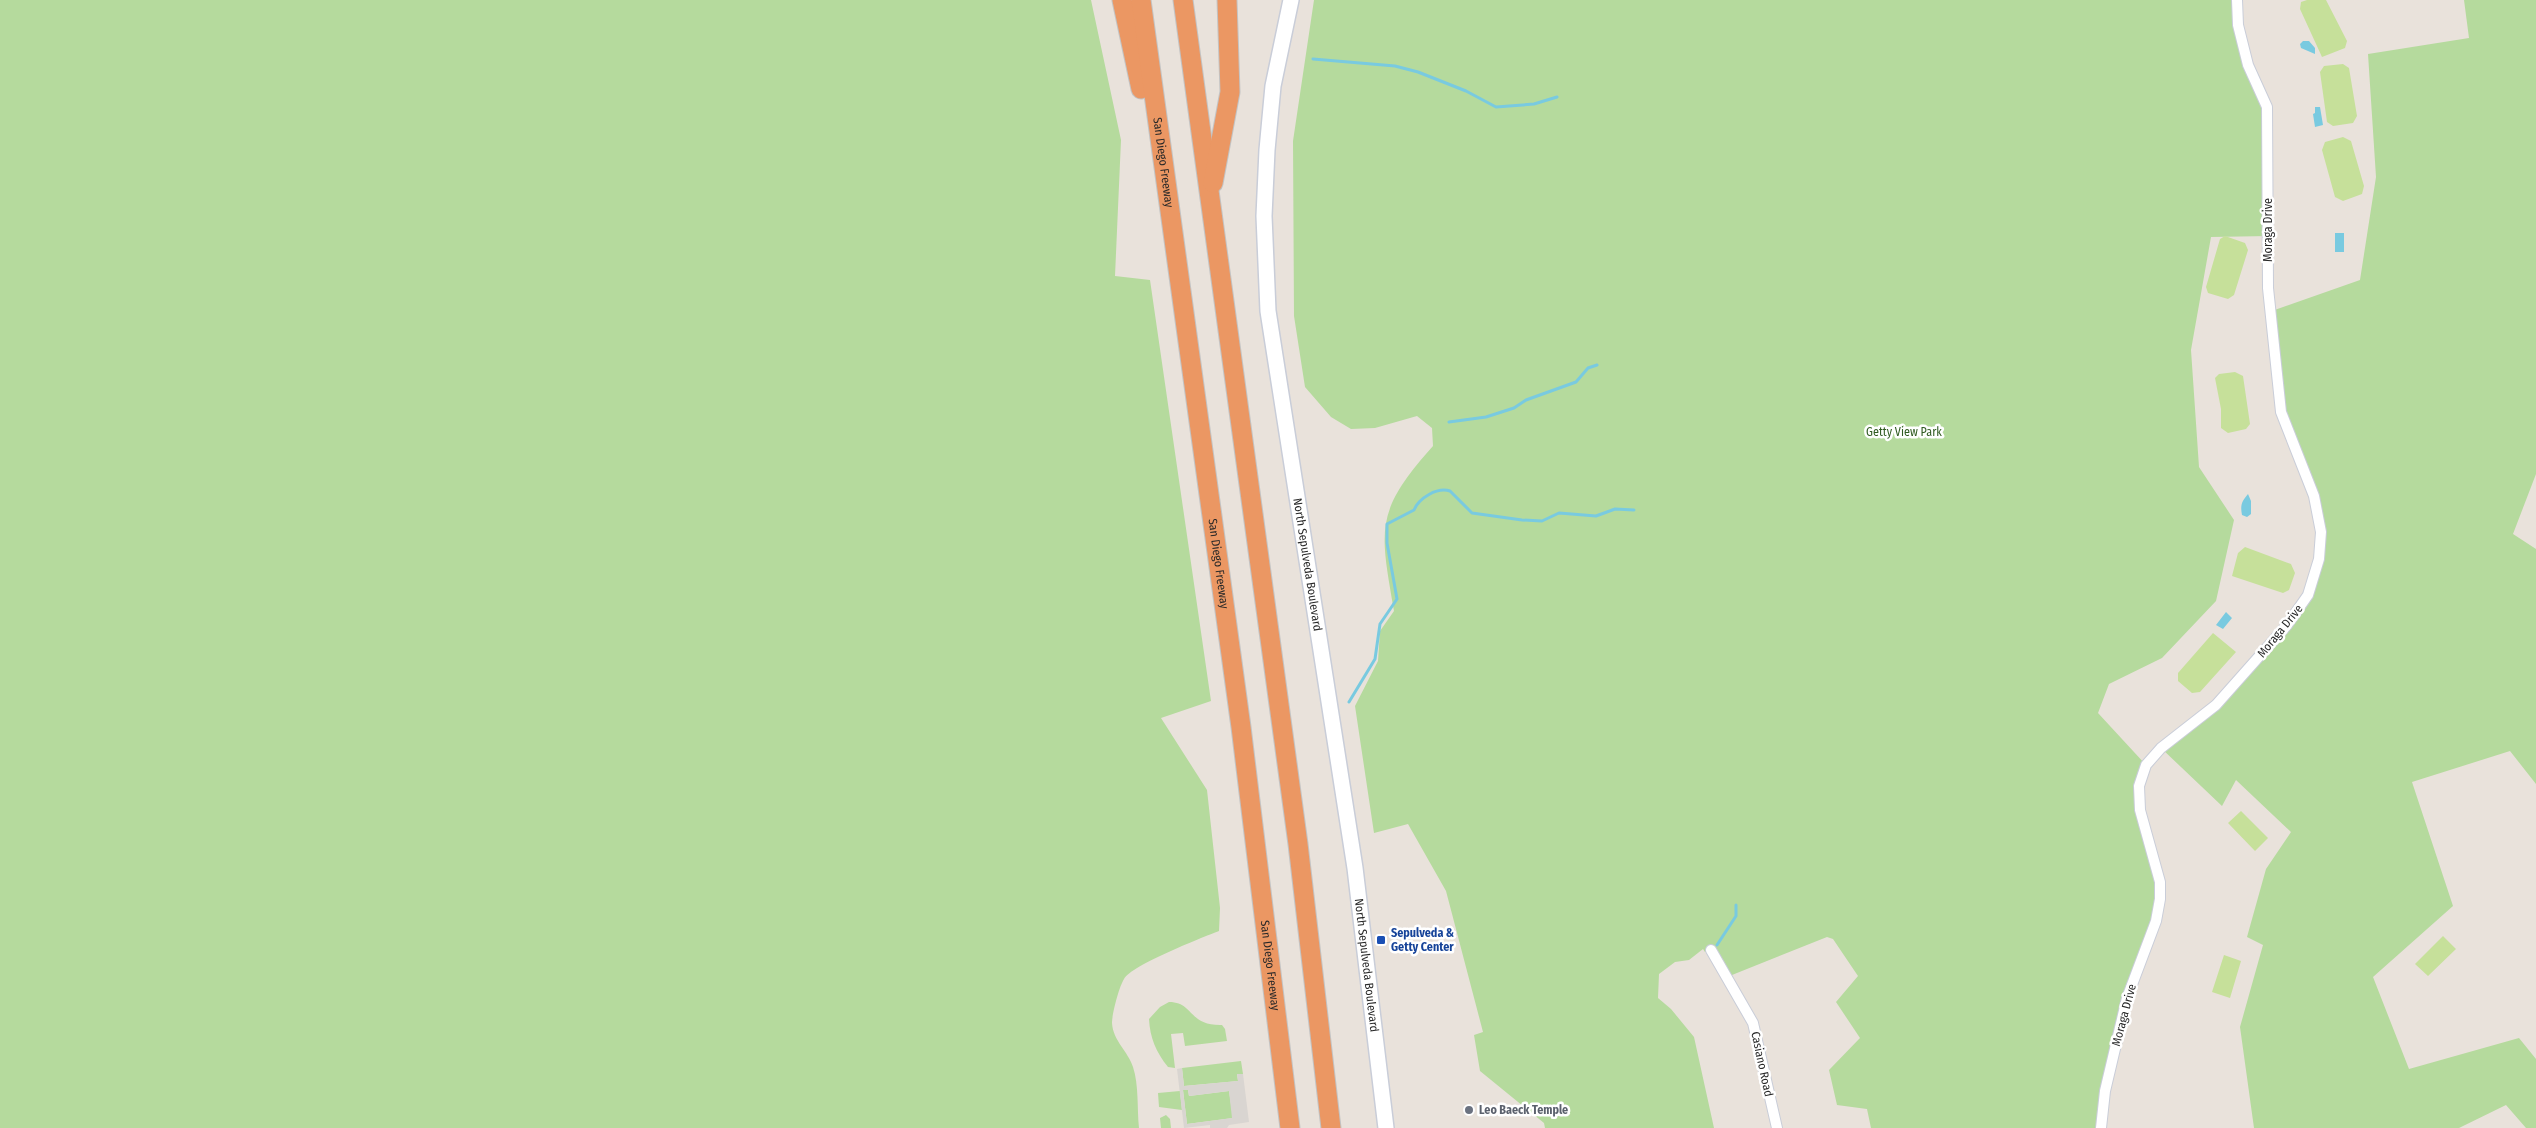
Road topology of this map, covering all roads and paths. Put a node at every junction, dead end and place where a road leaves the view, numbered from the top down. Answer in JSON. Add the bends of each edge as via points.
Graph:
{"nodes":[{"id":1,"x":1122,"y":0,"type":"edge"},
{"id":2,"x":1140,"y":0,"type":"edge"},
{"id":3,"x":1183,"y":0,"type":"edge"},
{"id":4,"x":1227,"y":0,"type":"edge"},
{"id":5,"x":1291,"y":0,"type":"edge"},
{"id":6,"x":2238,"y":0,"type":"edge"},
{"id":7,"x":1210,"y":201,"type":"junction"},
{"id":8,"x":1169,"y":217,"type":"junction"},
{"id":9,"x":1711,"y":950,"type":"dead end"},
{"id":10,"x":1290,"y":1128,"type":"edge"},
{"id":11,"x":1331,"y":1128,"type":"edge"},
{"id":12,"x":1386,"y":1128,"type":"edge"},
{"id":13,"x":1777,"y":1128,"type":"edge"},
{"id":14,"x":2101,"y":1128,"type":"edge"}],
"edges":[{"from":1,"to":8,"type":"highway"},
{"from":2,"to":8,"type":"highway","name":"San Diego Freeway"},
{"from":3,"to":7,"type":"highway"},
{"from":4,"to":7,"type":"highway","via":[[1230,92]]},
{"from":5,"to":12,"type":"main road","name":"North Sepulveda Boulevard","via":[[1274,86],[1266,150],[1264,224],[1268,311],[1355,868]]},
{"from":6,"to":14,"type":"street","name":"Moraga Drive","via":[[2238,25],[2248,66],[2267,107],[2268,296],[2281,412],[2314,496],[2321,532],[2319,559],[2308,595],[2287,625],[2216,705],[2161,748],[2146,765],[2139,786],[2140,810],[2160,882],[2160,899],[2156,921],[2126,998],[2105,1091]]},
{"from":7,"to":11,"type":"highway","via":[[1274,660]]},
{"from":8,"to":10,"type":"highway","name":"San Diego Freeway","via":[[1238,708]]},
{"from":9,"to":13,"type":"street","name":"Casiano Road","via":[[1753,1023]]}]}
